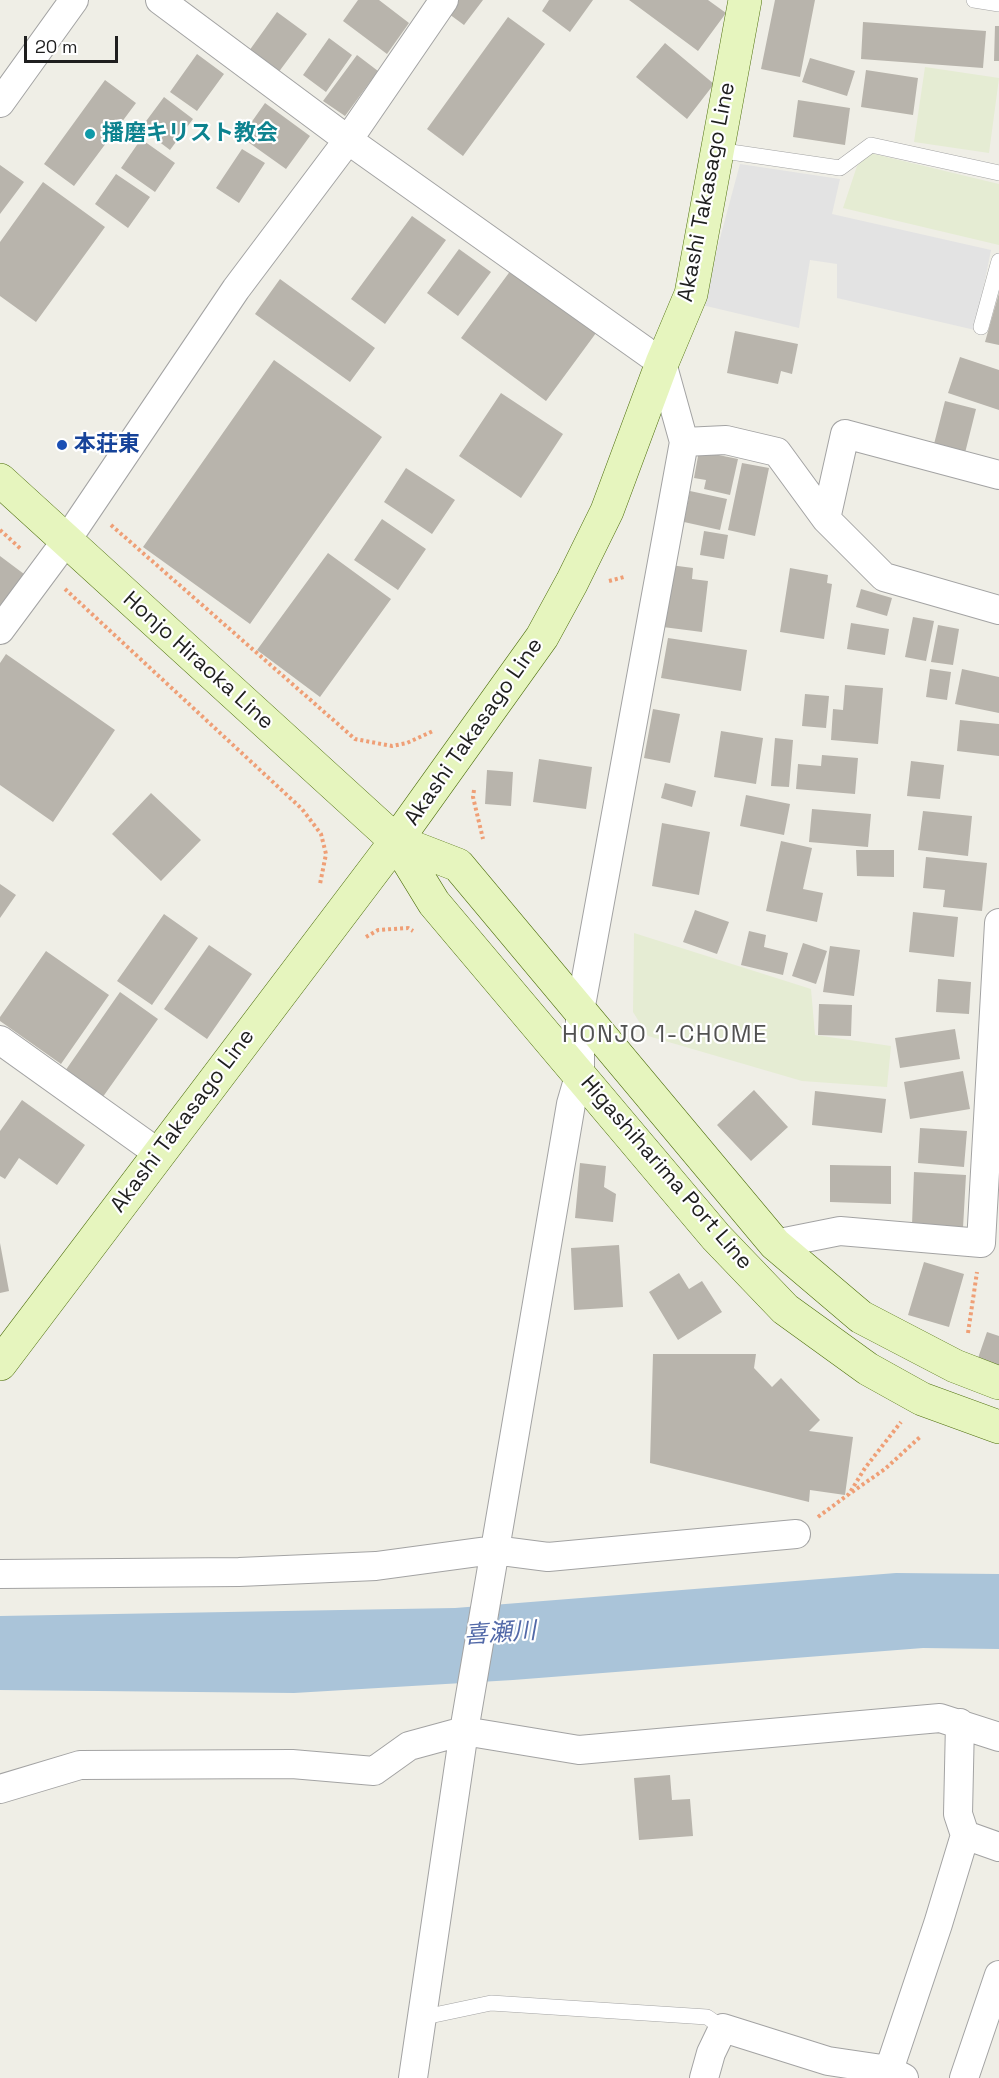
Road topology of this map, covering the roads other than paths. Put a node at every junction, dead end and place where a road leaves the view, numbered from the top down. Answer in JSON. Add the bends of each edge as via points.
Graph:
{"nodes":[{"id":1,"x":74,"y":0,"type":"edge"},
{"id":2,"x":160,"y":0,"type":"edge"},
{"id":3,"x":444,"y":0,"type":"edge"},
{"id":4,"x":745,"y":0,"type":"edge"},
{"id":5,"x":974,"y":0,"type":"edge"},
{"id":6,"x":999,"y":4,"type":"edge"},
{"id":7,"x":0,"y":103,"type":"edge"},
{"id":8,"x":348,"y":140,"type":"junction"},
{"id":9,"x":717,"y":150,"type":"junction"},
{"id":10,"x":999,"y":172,"type":"edge"},
{"id":11,"x":999,"y":261,"type":"edge"},
{"id":12,"x":981,"y":327,"type":"dead end"},
{"id":13,"x":662,"y":363,"type":"junction"},
{"id":14,"x":684,"y":442,"type":"junction"},
{"id":15,"x":999,"y":475,"type":"edge"},
{"id":16,"x":0,"y":480,"type":"edge"},
{"id":17,"x":826,"y":519,"type":"junction"},
{"id":18,"x":66,"y":541,"type":"junction"},
{"id":19,"x":999,"y":610,"type":"edge"},
{"id":20,"x":0,"y":630,"type":"edge"},
{"id":21,"x":396,"y":841,"type":"junction"},
{"id":22,"x":999,"y":924,"type":"edge"},
{"id":23,"x":580,"y":1011,"type":"junction"},
{"id":24,"x":0,"y":1040,"type":"edge"},
{"id":25,"x":580,"y":1073,"type":"junction"},
{"id":26,"x":158,"y":1153,"type":"junction"},
{"id":27,"x":775,"y":1244,"type":"junction"},
{"id":28,"x":10,"y":1334,"type":"edge"},
{"id":29,"x":0,"y":1364,"type":"edge"},
{"id":30,"x":999,"y":1383,"type":"edge"},
{"id":31,"x":999,"y":1427,"type":"edge"},
{"id":32,"x":796,"y":1534,"type":"road end"},
{"id":33,"x":494,"y":1550,"type":"junction"},
{"id":34,"x":0,"y":1574,"type":"edge"},
{"id":35,"x":960,"y":1723,"type":"junction"},
{"id":36,"x":464,"y":1731,"type":"junction"},
{"id":37,"x":999,"y":1737,"type":"edge"},
{"id":38,"x":0,"y":1789,"type":"edge"},
{"id":39,"x":965,"y":1835,"type":"junction"},
{"id":40,"x":999,"y":1846,"type":"edge"},
{"id":41,"x":999,"y":1975,"type":"edge"},
{"id":42,"x":420,"y":2018,"type":"junction"},
{"id":43,"x":723,"y":2028,"type":"junction"},
{"id":44,"x":896,"y":2074,"type":"edge"},
{"id":45,"x":413,"y":2078,"type":"edge"},
{"id":46,"x":704,"y":2078,"type":"edge"},
{"id":47,"x":964,"y":2078,"type":"edge"}],
"edges":[{"from":1,"to":7,"type":"street"},
{"from":2,"to":8,"type":"street"},
{"from":3,"to":8,"type":"street"},
{"from":4,"to":9,"type":"main road","name":"Akashi Takasago Line"},
{"from":5,"to":6,"type":"lane"},
{"from":8,"to":13,"type":"street"},
{"from":8,"to":18,"type":"street","via":[[236,289]]},
{"from":9,"to":10,"type":"lane","via":[[840,168],[871,146]]},
{"from":9,"to":13,"type":"main road","name":"Akashi Takasago Line","via":[[691,294]]},
{"from":11,"to":12,"type":"lane"},
{"from":13,"to":14,"type":"street"},
{"from":13,"to":21,"type":"main road","name":"Akashi Takasago Line","via":[[607,511],[542,637]]},
{"from":14,"to":17,"type":"street","via":[[726,440],[777,452]]},
{"from":14,"to":23,"type":"street"},
{"from":15,"to":17,"type":"street","via":[[845,434]]},
{"from":16,"to":18,"type":"main road","name":"Honjo Hiraoka Line"},
{"from":17,"to":19,"type":"street","via":[[884,577]]},
{"from":18,"to":20,"type":"street"},
{"from":18,"to":21,"type":"main road","name":"Honjo Hiraoka Line"},
{"from":21,"to":23,"type":"main road","name":"Higashiharima Port Line","via":[[458,865]]},
{"from":21,"to":25,"type":"main road","name":"Higashiharima Port Line","via":[[434,903]]},
{"from":21,"to":26,"type":"main road","name":"Akashi Takasago Line"},
{"from":22,"to":27,"type":"street","via":[[981,1244],[840,1231]]},
{"from":23,"to":25,"type":"street"},
{"from":23,"to":27,"type":"main road","name":"Higashiharima Port Line"},
{"from":24,"to":26,"type":"street"},
{"from":25,"to":31,"type":"main road","name":"Higashiharima Port Line","via":[[717,1237],[785,1309],[868,1369],[922,1399]]},
{"from":25,"to":33,"type":"street","via":[[571,1104]]},
{"from":26,"to":28,"type":"main road","name":"Akashi Takasago Line"},
{"from":27,"to":30,"type":"main road","name":"Higashiharima Port Line","via":[[861,1317],[955,1366]]},
{"from":28,"to":29,"type":"main road","name":"Akashi Takasago Line"},
{"from":32,"to":33,"type":"street","via":[[548,1557]]},
{"from":33,"to":34,"type":"street","via":[[376,1566],[239,1572]]},
{"from":33,"to":36,"type":"street"},
{"from":35,"to":36,"type":"street","via":[[940,1718],[579,1750]]},
{"from":35,"to":37,"type":"street"},
{"from":35,"to":39,"type":"street","via":[[958,1814]]},
{"from":36,"to":38,"type":"street","via":[[409,1746],[374,1771],[292,1764],[81,1765]]},
{"from":36,"to":42,"type":"street"},
{"from":39,"to":40,"type":"street"},
{"from":39,"to":44,"type":"street"},
{"from":41,"to":47,"type":"street"},
{"from":42,"to":43,"type":"lane","via":[[491,2002],[707,2017]]},
{"from":42,"to":45,"type":"street"},
{"from":43,"to":44,"type":"street","via":[[828,2061]]},
{"from":43,"to":46,"type":"street"}]}
